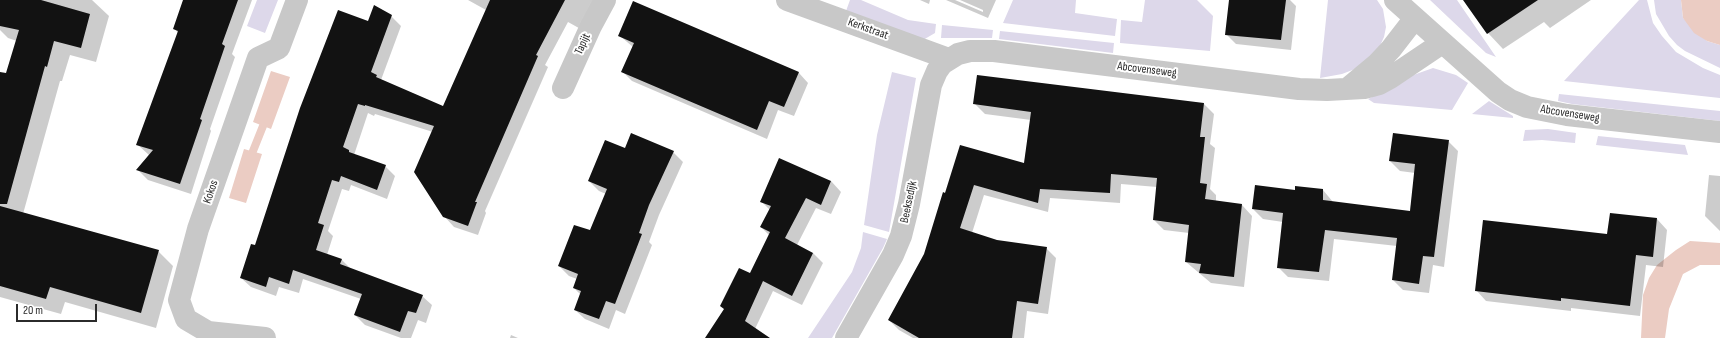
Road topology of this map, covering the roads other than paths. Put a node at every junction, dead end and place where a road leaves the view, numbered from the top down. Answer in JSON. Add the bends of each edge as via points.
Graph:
{"nodes":[{"id":1,"x":297,"y":0,"type":"edge"},
{"id":2,"x":605,"y":0,"type":"edge"},
{"id":3,"x":786,"y":0,"type":"edge"},
{"id":4,"x":1395,"y":0,"type":"edge"},
{"id":5,"x":1415,"y":18,"type":"junction"},
{"id":6,"x":1442,"y":43,"type":"junction"},
{"id":7,"x":949,"y":59,"type":"junction"},
{"id":8,"x":563,"y":88,"type":"dead end"},
{"id":9,"x":1347,"y":89,"type":"junction"},
{"id":10,"x":1720,"y":132,"type":"edge"},
{"id":11,"x":265,"y":338,"type":"edge"},
{"id":12,"x":846,"y":338,"type":"edge"}],
"edges":[{"from":1,"to":11,"type":"street","name":"Kokos","via":[[279,48],[258,58],[198,229],[179,300],[186,319],[208,332]]},
{"from":2,"to":8,"type":"street","name":"Tapijt"},
{"from":3,"to":7,"type":"street","name":"Kerkstraat"},
{"from":4,"to":5,"type":"street","name":"Abcovenseweg"},
{"from":5,"to":6,"type":"street","name":"Abcovenseweg"},
{"from":5,"to":9,"type":"street","via":[[1391,50]]},
{"from":6,"to":9,"type":"street","name":"Abcovenseweg","via":[[1379,84]]},
{"from":6,"to":10,"type":"street","name":"Abcovenseweg","via":[[1498,92],[1527,107]]},
{"from":7,"to":9,"type":"street","name":"Abcovenseweg","via":[[970,51],[994,51],[1315,91]]},
{"from":7,"to":12,"type":"street","name":"Beeksedijk","via":[[936,71],[930,85],[902,236]]}]}
